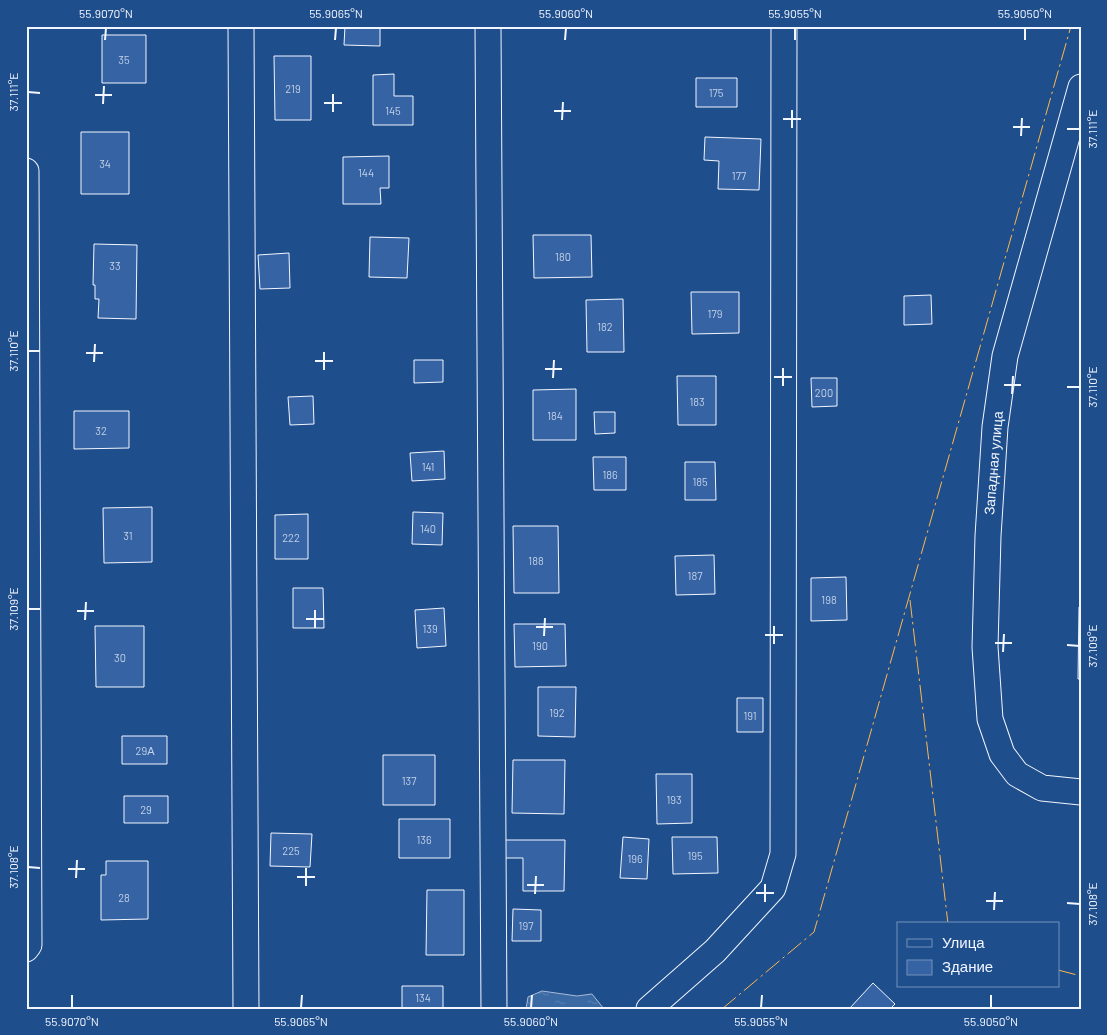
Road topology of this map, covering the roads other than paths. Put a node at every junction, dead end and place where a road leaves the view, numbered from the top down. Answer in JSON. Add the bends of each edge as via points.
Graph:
{"nodes":[{"id":1,"x":241,"y":26,"type":"edge"},
{"id":2,"x":488,"y":26,"type":"edge"},
{"id":3,"x":784,"y":26,"type":"edge"},
{"id":4,"x":1081,"y":87,"type":"edge"},
{"id":5,"x":26,"y":171,"type":"edge"},
{"id":6,"x":1081,"y":792,"type":"edge"},
{"id":7,"x":26,"y":949,"type":"edge"},
{"id":8,"x":246,"y":1009,"type":"edge"},
{"id":9,"x":494,"y":1009,"type":"edge"},
{"id":10,"x":649,"y":1009,"type":"edge"}],
"edges":[{"from":1,"to":8,"type":"street"},
{"from":2,"to":9,"type":"street"},
{"from":3,"to":10,"type":"street","via":[[783,854],[773,888],[715,951]]},
{"from":4,"to":6,"type":"street","name":"Западная улица","via":[[1005,356],[995,427],[985,646],[990,719],[1002,754],[1017,774],[1042,788]]},
{"from":5,"to":7,"type":"street","via":[[29,945]]}]}
